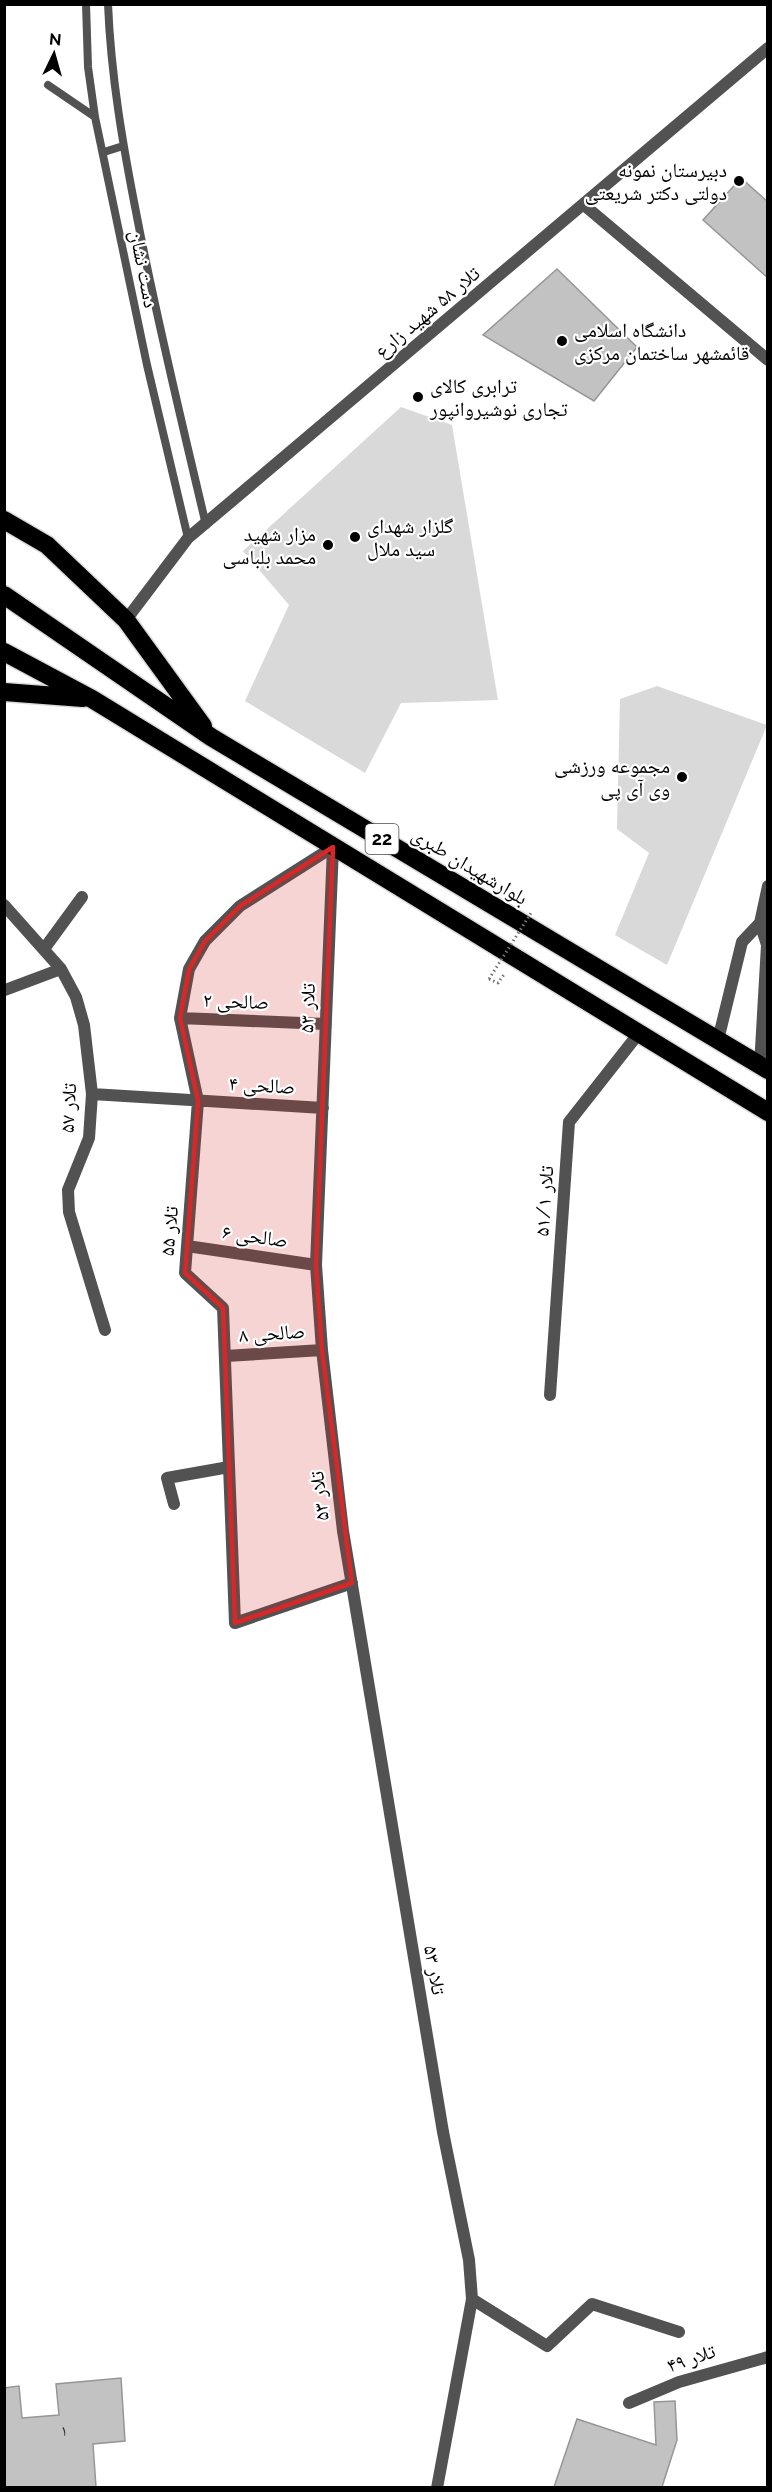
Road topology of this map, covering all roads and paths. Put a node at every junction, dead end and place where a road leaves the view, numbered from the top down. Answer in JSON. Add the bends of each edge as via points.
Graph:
{"nodes":[{"id":1,"x":86,"y":4,"type":"edge"},
{"id":2,"x":108,"y":4,"type":"edge"},
{"id":3,"x":768,"y":48,"type":"edge"},
{"id":4,"x":48,"y":85,"type":"dead end"},
{"id":5,"x":95,"y":117,"type":"junction"},
{"id":6,"x":123,"y":146,"type":"junction"},
{"id":7,"x":104,"y":152,"type":"junction"},
{"id":8,"x":584,"y":205,"type":"junction"},
{"id":9,"x":768,"y":360,"type":"edge"},
{"id":10,"x":4,"y":520,"type":"edge"},
{"id":11,"x":206,"y":525,"type":"junction"},
{"id":12,"x":188,"y":538,"type":"junction"},
{"id":13,"x":4,"y":595,"type":"edge"},
{"id":14,"x":126,"y":620,"type":"junction"},
{"id":15,"x":4,"y":652,"type":"edge"},
{"id":16,"x":4,"y":692,"type":"edge"},
{"id":17,"x":92,"y":699,"type":"junction"},
{"id":18,"x":211,"y":737,"type":"junction"},
{"id":19,"x":333,"y":848,"type":"junction"},
{"id":20,"x":768,"y":886,"type":"edge"},
{"id":21,"x":82,"y":897,"type":"dead end"},
{"id":22,"x":4,"y":905,"type":"edge"},
{"id":23,"x":531,"y":913,"type":"dead end"},
{"id":24,"x":764,"y":924,"type":"edge"},
{"id":25,"x":44,"y":948,"type":"junction"},
{"id":26,"x":61,"y":969,"type":"junction"},
{"id":27,"x":498,"y":983,"type":"dead end"},
{"id":28,"x":5,"y":990,"type":"edge"},
{"id":29,"x":180,"y":1018,"type":"junction"},
{"id":30,"x":326,"y":1024,"type":"junction"},
{"id":31,"x":639,"y":1033,"type":"junction"},
{"id":32,"x":718,"y":1040,"type":"junction"},
{"id":33,"x":764,"y":1068,"type":"edge"},
{"id":34,"x":92,"y":1094,"type":"junction"},
{"id":35,"x":198,"y":1101,"type":"junction"},
{"id":36,"x":323,"y":1108,"type":"junction"},
{"id":37,"x":768,"y":1112,"type":"edge"},
{"id":38,"x":187,"y":1246,"type":"junction"},
{"id":39,"x":316,"y":1264,"type":"junction"},
{"id":40,"x":105,"y":1330,"type":"dead end"},
{"id":41,"x":321,"y":1350,"type":"junction"},
{"id":42,"x":226,"y":1356,"type":"junction"},
{"id":43,"x":550,"y":1395,"type":"dead end"},
{"id":44,"x":230,"y":1467,"type":"junction"},
{"id":45,"x":174,"y":1503,"type":"dead end"},
{"id":46,"x":352,"y":1583,"type":"junction"},
{"id":47,"x":472,"y":2299,"type":"junction"},
{"id":48,"x":679,"y":2332,"type":"dead end"},
{"id":49,"x":768,"y":2356,"type":"edge"},
{"id":50,"x":629,"y":2403,"type":"dead end"},
{"id":51,"x":437,"y":2487,"type":"edge"}],
"edges":[{"from":1,"to":5,"type":"lane","name":"دست نشان","via":[[87,67]]},
{"from":2,"to":6,"type":"lane","via":[[110,63]]},
{"from":3,"to":8,"type":"street","name":"تلار ۵۸ شهید زارع"},
{"from":4,"to":5,"type":"lane"},
{"from":5,"to":7,"type":"lane","name":"دست نشان"},
{"from":6,"to":7,"type":"lane"},
{"from":6,"to":11,"type":"lane","via":[[153,302]]},
{"from":7,"to":12,"type":"lane","name":"دست نشان","via":[[147,365]]},
{"from":8,"to":9,"type":"street"},
{"from":8,"to":11,"type":"street","name":"تلار ۵۸ شهید زارع"},
{"from":10,"to":14,"type":"highway","via":[[47,544]]},
{"from":11,"to":12,"type":"street","name":"تلار ۵۸ شهید زارع"},
{"from":12,"to":14,"type":"street","name":"تلار ۵۸ شهید زارع"},
{"from":13,"to":18,"type":"highway","name":"بلوارشهیدان طبری","number":"22"},
{"from":14,"to":18,"type":"highway"},
{"from":15,"to":17,"type":"highway","number":"22"},
{"from":16,"to":17,"type":"highway"},
{"from":17,"to":19,"type":"highway","number":"22"},
{"from":18,"to":32,"type":"highway","name":"بلوارشهیدان طبری","number":"22"},
{"from":19,"to":29,"type":"street","name":"تلار ۵۵","via":[[240,906],[205,941],[189,969]]},
{"from":19,"to":30,"type":"street","name":"تلار ۵۳"},
{"from":19,"to":31,"type":"highway","number":"22"},
{"from":20,"to":24,"type":"street"},
{"from":21,"to":25,"type":"street"},
{"from":22,"to":25,"type":"street","name":"تلار ۵۷"},
{"from":23,"to":27,"type":"path","bridge":true,"via":[[489,979]]},
{"from":24,"to":32,"type":"street","via":[[742,942]]},
{"from":24,"to":33,"type":"street"},
{"from":25,"to":26,"type":"street","name":"تلار ۵۷"},
{"from":26,"to":28,"type":"street"},
{"from":26,"to":34,"type":"street","name":"تلار ۵۷","via":[[76,997],[84,1025]]},
{"from":29,"to":30,"type":"street","name":"صالحی ۲"},
{"from":29,"to":35,"type":"street","name":"تلار ۵۵"},
{"from":30,"to":36,"type":"street","name":"تلار ۵۳"},
{"from":31,"to":37,"type":"highway","number":"22"},
{"from":31,"to":43,"type":"street","name":"تلار ۵۱/۱","via":[[569,1122]]},
{"from":32,"to":33,"type":"highway","name":"بلوارشهیدان طبری","number":"22"},
{"from":34,"to":35,"type":"street","name":"صالحی ۴"},
{"from":34,"to":40,"type":"street","name":"تلار ۵۷","via":[[89,1138],[68,1190],[69,1212]]},
{"from":35,"to":36,"type":"street","name":"صالحی ۴"},
{"from":35,"to":38,"type":"street","name":"تلار ۵۵"},
{"from":36,"to":39,"type":"street","name":"تلار ۵۳"},
{"from":38,"to":39,"type":"street","name":"صالحی ۶"},
{"from":38,"to":42,"type":"street","name":"تلار ۵۵","via":[[185,1273],[223,1308]]},
{"from":39,"to":41,"type":"street","name":"تلار ۵۳"},
{"from":41,"to":42,"type":"street","name":"صالحی ۸"},
{"from":41,"to":46,"type":"street","name":"تلار ۵۳"},
{"from":42,"to":44,"type":"street","name":"تلار ۵۵"},
{"from":44,"to":45,"type":"street","via":[[167,1478]]},
{"from":44,"to":46,"type":"street","name":"تلار ۵۵","via":[[235,1623]]},
{"from":46,"to":47,"type":"street","name":"تلار ۵۳","via":[[443,2132],[469,2260]]},
{"from":47,"to":48,"type":"street","via":[[547,2346],[592,2304]]},
{"from":47,"to":51,"type":"street","name":"تلار ۵۳"},
{"from":49,"to":50,"type":"street","name":"تلار ۴۹","via":[[679,2382]]}]}
